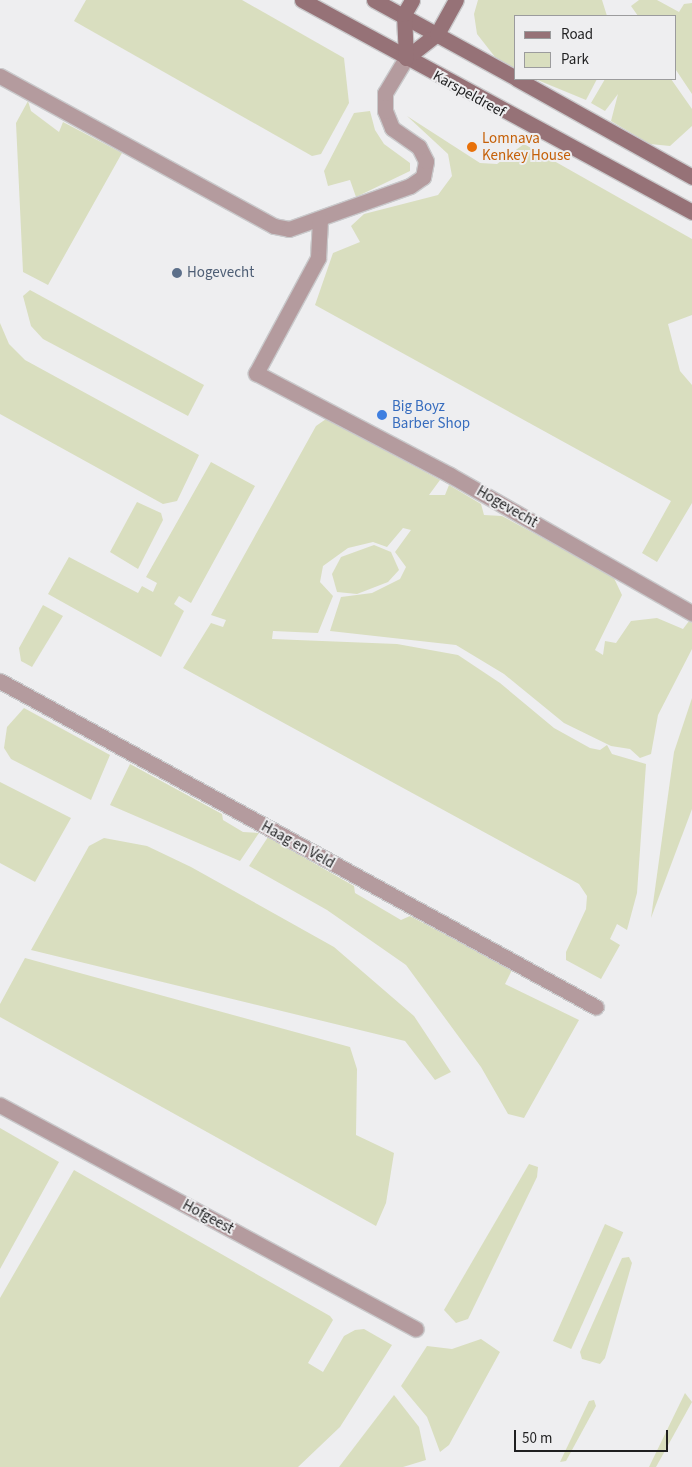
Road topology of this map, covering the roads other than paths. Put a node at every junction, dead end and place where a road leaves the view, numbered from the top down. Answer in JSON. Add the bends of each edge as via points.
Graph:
{"nodes":[{"id":1,"x":302,"y":0,"type":"edge"},
{"id":2,"x":374,"y":0,"type":"edge"},
{"id":3,"x":412,"y":0,"type":"edge"},
{"id":4,"x":456,"y":0,"type":"edge"},
{"id":5,"x":404,"y":14,"type":"junction"},
{"id":6,"x":437,"y":34,"type":"junction"},
{"id":7,"x":406,"y":58,"type":"junction"},
{"id":8,"x":0,"y":76,"type":"edge"},
{"id":9,"x":514,"y":76,"type":"edge"},
{"id":10,"x":521,"y":80,"type":"edge"},
{"id":11,"x":692,"y":177,"type":"edge"},
{"id":12,"x":692,"y":212,"type":"edge"},
{"id":13,"x":320,"y":220,"type":"junction"},
{"id":14,"x":692,"y":613,"type":"edge"},
{"id":15,"x":0,"y":681,"type":"edge"},
{"id":16,"x":596,"y":1008,"type":"dead end"},
{"id":17,"x":0,"y":1105,"type":"edge"},
{"id":18,"x":416,"y":1329,"type":"dead end"}],
"edges":[{"from":1,"to":7,"type":"main road","name":"Karspeldreef"},
{"from":2,"to":5,"type":"main road"},
{"from":3,"to":5,"type":"main road"},
{"from":4,"to":6,"type":"main road"},
{"from":5,"to":6,"type":"main road"},
{"from":5,"to":7,"type":"main road"},
{"from":6,"to":7,"type":"main road"},
{"from":6,"to":9,"type":"main road"},
{"from":7,"to":12,"type":"main road","name":"Karspeldreef"},
{"from":7,"to":13,"type":"street","via":[[385,93],[385,111],[392,128],[418,147],[426,161],[423,177]]},
{"from":8,"to":13,"type":"street","via":[[274,226],[289,230]]},
{"from":10,"to":11,"type":"main road"},
{"from":13,"to":14,"type":"street","name":"Hogevecht","via":[[318,258],[256,373],[450,475]]},
{"from":15,"to":16,"type":"street","name":"Haag en Veld"},
{"from":17,"to":18,"type":"street","name":"Hofgeest"}]}
